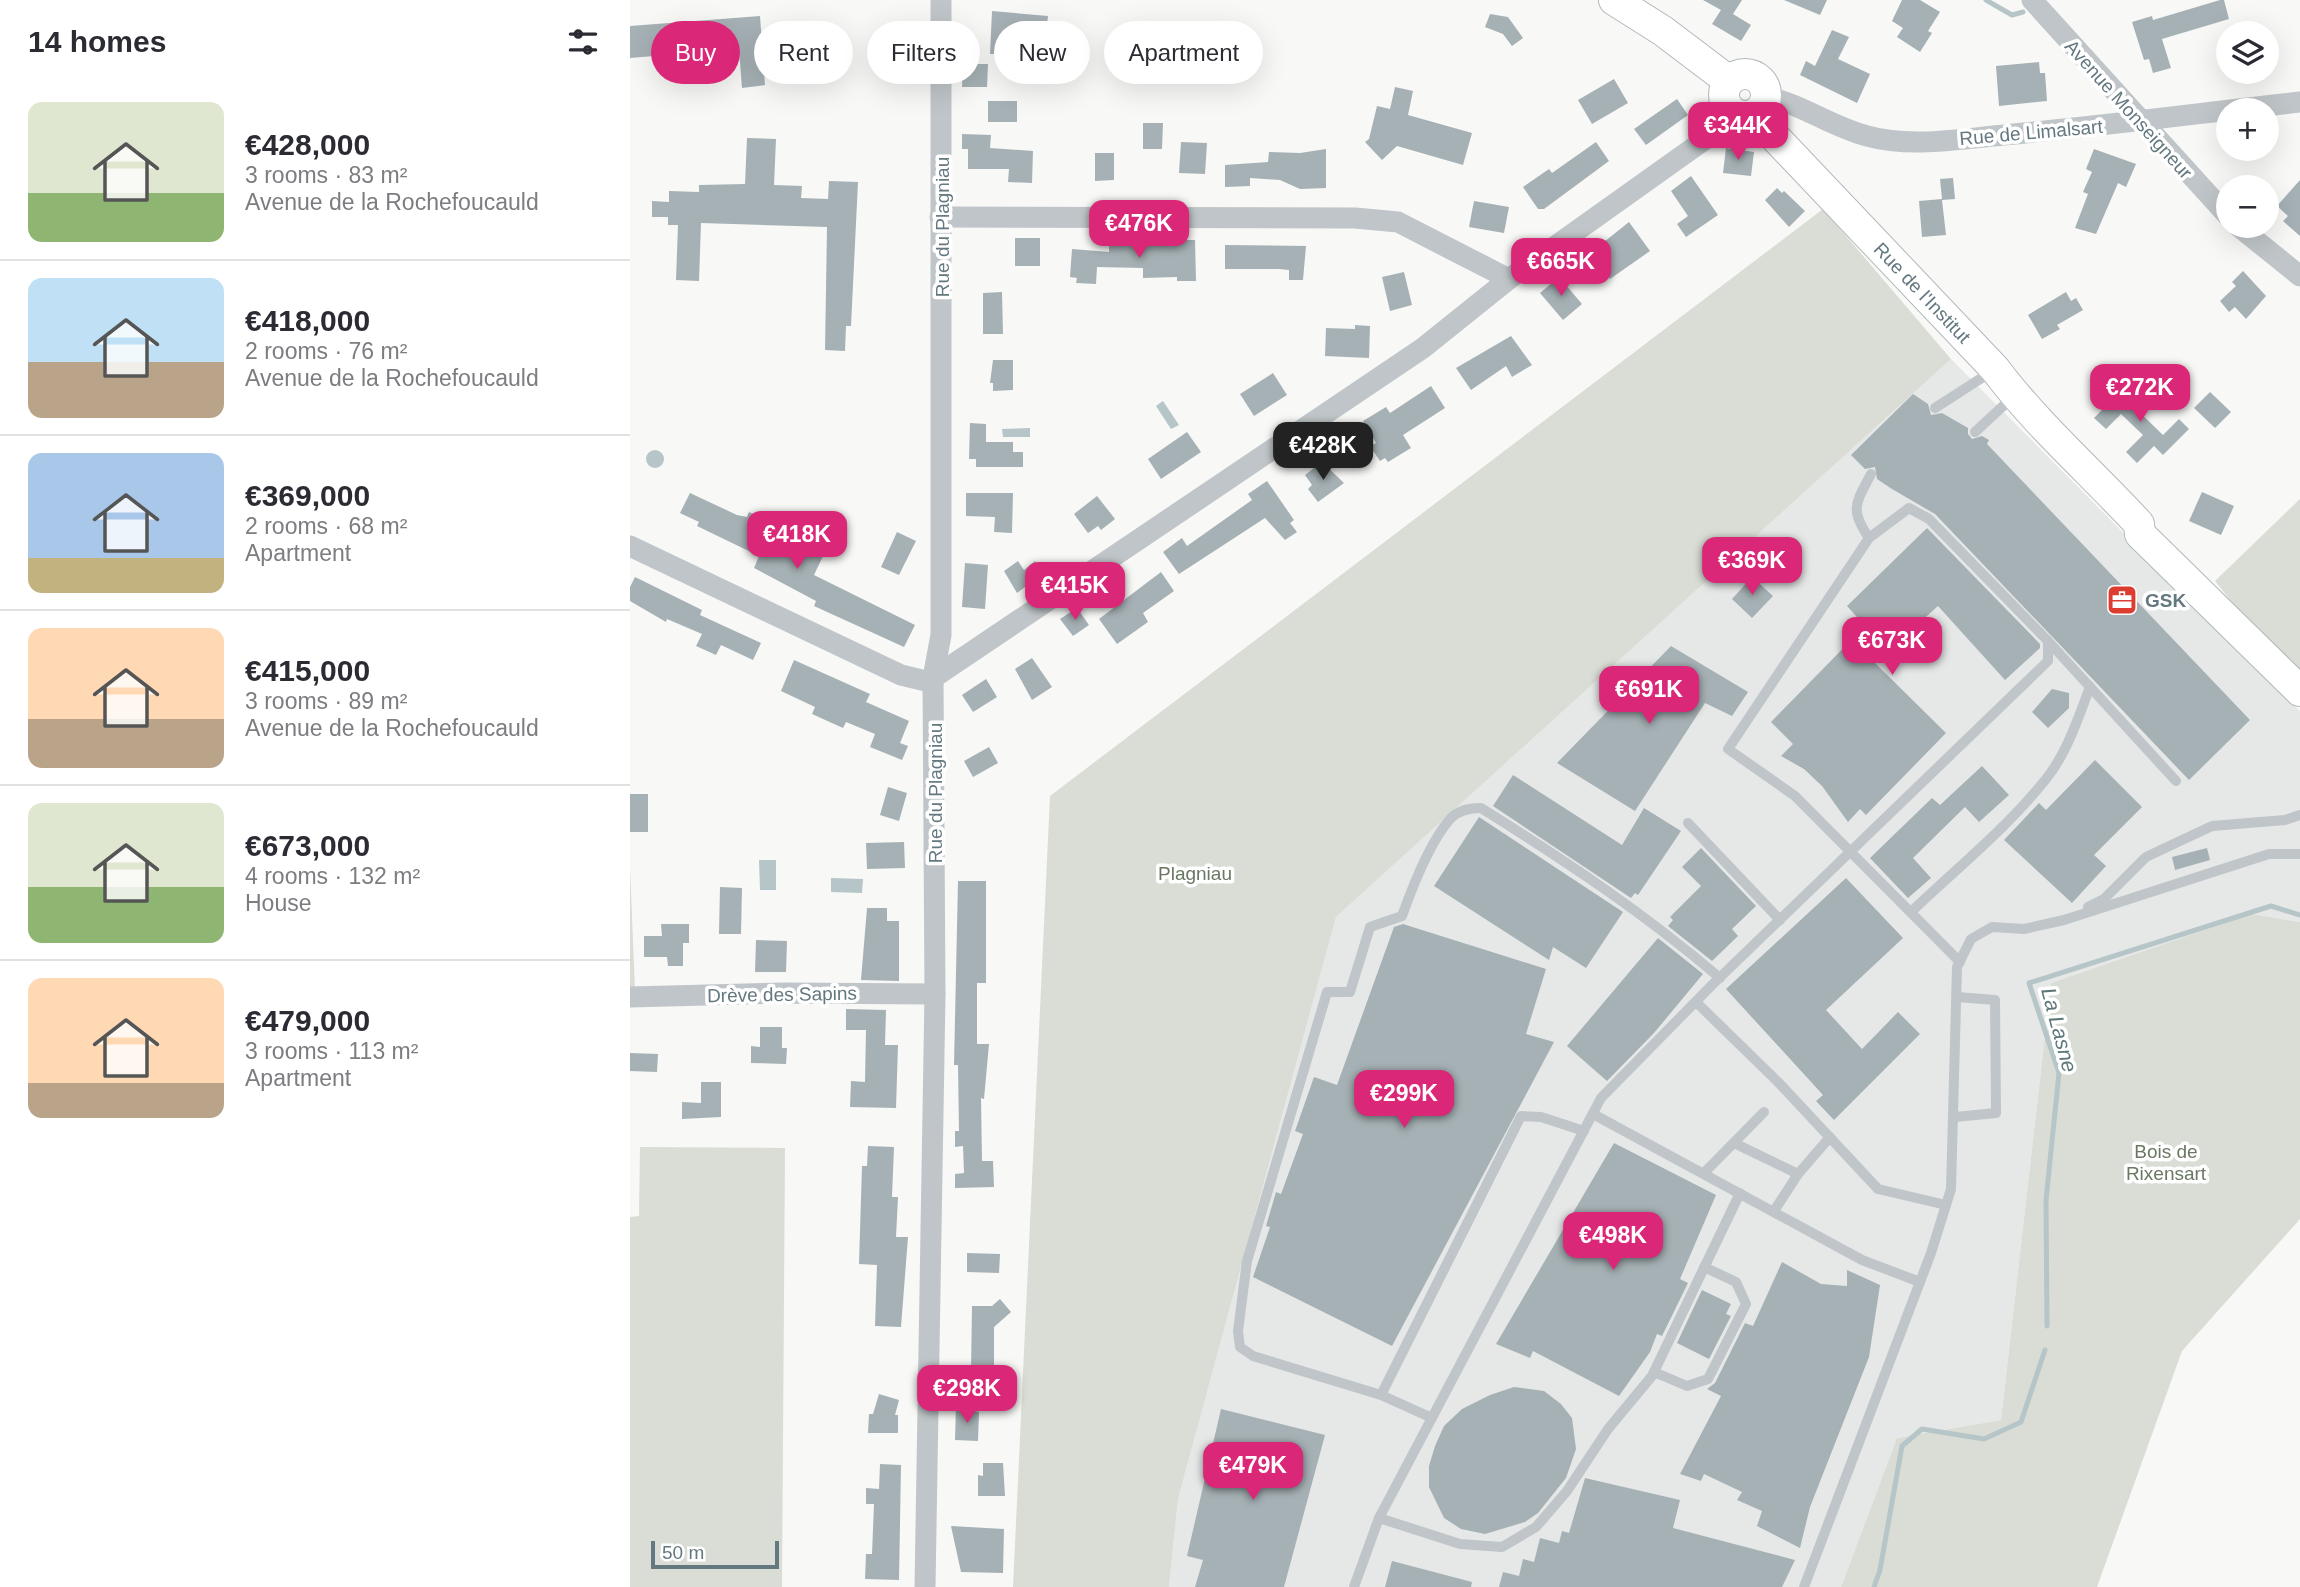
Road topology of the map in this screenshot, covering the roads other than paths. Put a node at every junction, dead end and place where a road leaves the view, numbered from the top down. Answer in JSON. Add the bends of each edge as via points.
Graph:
{"nodes":[{"id":1,"x":941,"y":0,"type":"edge"},
{"id":2,"x":1614,"y":0,"type":"edge"},
{"id":3,"x":2032,"y":0,"type":"edge"},
{"id":4,"x":1729,"y":81,"type":"junction"},
{"id":5,"x":2300,"y":102,"type":"edge"},
{"id":6,"x":1750,"y":108,"type":"junction"},
{"id":7,"x":2140,"y":121,"type":"junction"},
{"id":8,"x":2216,"y":203,"type":"edge"},
{"id":9,"x":940,"y":217,"type":"junction"},
{"id":10,"x":2253,"y":238,"type":"edge"},
{"id":11,"x":2300,"y":276,"type":"edge"},
{"id":12,"x":1509,"y":279,"type":"junction"},
{"id":13,"x":1995,"y":369,"type":"junction"},
{"id":14,"x":2015,"y":395,"type":"junction"},
{"id":15,"x":1935,"y":408,"type":"dead end"},
{"id":16,"x":1975,"y":432,"type":"dead end"},
{"id":17,"x":1871,"y":474,"type":"dead end"},
{"id":18,"x":1869,"y":538,"type":"junction"},
{"id":19,"x":630,"y":546,"type":"edge"},
{"id":20,"x":2048,"y":641,"type":"junction"},
{"id":21,"x":933,"y":678,"type":"junction"},
{"id":22,"x":2090,"y":687,"type":"junction"},
{"id":23,"x":2300,"y":691,"type":"edge"},
{"id":24,"x":2176,"y":781,"type":"dead end"},
{"id":25,"x":2300,"y":815,"type":"edge"},
{"id":26,"x":1688,"y":823,"type":"dead end"},
{"id":27,"x":1852,"y":853,"type":"junction"},
{"id":28,"x":2300,"y":854,"type":"edge"},
{"id":29,"x":1911,"y":912,"type":"junction"},
{"id":30,"x":1780,"y":920,"type":"junction"},
{"id":31,"x":2064,"y":920,"type":"junction"},
{"id":32,"x":1960,"y":962,"type":"junction"},
{"id":33,"x":1720,"y":978,"type":"junction"},
{"id":34,"x":935,"y":994,"type":"junction"},
{"id":35,"x":630,"y":997,"type":"edge"},
{"id":36,"x":1957,"y":997,"type":"junction"},
{"id":37,"x":1696,"y":1002,"type":"junction"},
{"id":38,"x":1764,"y":1112,"type":"dead end"},
{"id":39,"x":1593,"y":1114,"type":"junction"},
{"id":40,"x":1955,"y":1117,"type":"junction"},
{"id":41,"x":1584,"y":1131,"type":"junction"},
{"id":42,"x":1830,"y":1137,"type":"junction"},
{"id":43,"x":1734,"y":1143,"type":"junction"},
{"id":44,"x":1704,"y":1173,"type":"junction"},
{"id":45,"x":1798,"y":1174,"type":"junction"},
{"id":46,"x":1741,"y":1193,"type":"junction"},
{"id":47,"x":1946,"y":1205,"type":"junction"},
{"id":48,"x":1774,"y":1212,"type":"junction"},
{"id":49,"x":1704,"y":1267,"type":"junction"},
{"id":50,"x":1920,"y":1282,"type":"junction"},
{"id":51,"x":1654,"y":1372,"type":"junction"},
{"id":52,"x":1381,"y":1395,"type":"junction"},
{"id":53,"x":1432,"y":1418,"type":"junction"},
{"id":54,"x":1379,"y":1518,"type":"junction"},
{"id":55,"x":925,"y":1587,"type":"edge"},
{"id":56,"x":1354,"y":1587,"type":"edge"},
{"id":57,"x":1804,"y":1587,"type":"edge"}],
"edges":[{"from":1,"to":9,"type":"street","name":"Rue du Plagniau"},
{"from":2,"to":4,"type":"street"},
{"from":3,"to":7,"type":"street","name":"Avenue Monseigneur"},
{"from":4,"to":6,"type":"street","via":[[1724,100]]},
{"from":4,"to":6,"type":"street","name":"Rue de l'Institut","via":[[1740,75],[1753,76],[1763,84]]},
{"from":5,"to":7,"type":"street","name":"Rue de Limalsart"},
{"from":6,"to":7,"type":"street","name":"Rue de Limalsart","via":[[1787,102],[1867,136],[1907,142]]},
{"from":6,"to":12,"type":"street"},
{"from":6,"to":13,"type":"street","name":"Rue de l'Institut"},
{"from":7,"to":8,"type":"street","name":"Avenue Monseigneur"},
{"from":9,"to":12,"type":"street","via":[[1398,222]]},
{"from":9,"to":21,"type":"street","name":"Rue du Plagniau","via":[[941,635]]},
{"from":10,"to":11,"type":"street"},
{"from":12,"to":21,"type":"street","via":[[1413,355]]},
{"from":13,"to":14,"type":"street","name":"Rue de l'Institut"},
{"from":13,"to":15,"type":"lane"},
{"from":14,"to":16,"type":"lane"},
{"from":14,"to":23,"type":"street","name":"Rue de l'Institut","via":[[2139,524],[2140,534]]},
{"from":17,"to":18,"type":"lane","via":[[1854,506],[1858,523]]},
{"from":18,"to":20,"type":"lane","via":[[1911,505]]},
{"from":18,"to":27,"type":"lane","via":[[1728,749],[1795,796]]},
{"from":19,"to":21,"type":"street","via":[[901,675],[926,681]]},
{"from":20,"to":22,"type":"lane"},
{"from":20,"to":27,"type":"lane","via":[[2048,660]]},
{"from":21,"to":34,"type":"street","name":"Rue du Plagniau"},
{"from":22,"to":24,"type":"lane"},
{"from":22,"to":29,"type":"lane","via":[[2047,778]]},
{"from":25,"to":31,"type":"lane","via":[[2212,826],[2146,857],[2104,899]]},
{"from":26,"to":30,"type":"lane"},
{"from":27,"to":29,"type":"lane"},
{"from":27,"to":30,"type":"lane"},
{"from":28,"to":31,"type":"lane","via":[[2269,854]]},
{"from":29,"to":32,"type":"lane"},
{"from":30,"to":33,"type":"lane"},
{"from":31,"to":32,"type":"lane","via":[[2024,929],[1992,927],[1970,939]]},
{"from":32,"to":36,"type":"lane"},
{"from":33,"to":37,"type":"lane"},
{"from":33,"to":52,"type":"lane","via":[[1659,925],[1481,808],[1452,817],[1414,881],[1402,916],[1370,927],[1350,992],[1328,992],[1247,1261],[1238,1331],[1240,1347],[1253,1356]]},
{"from":34,"to":35,"type":"street","name":"Drève des Sapins"},
{"from":34,"to":55,"type":"street","name":"Rue du Plagniau"},
{"from":36,"to":40,"type":"lane"},
{"from":36,"to":40,"type":"lane","via":[[1995,1000],[1996,1113]]},
{"from":37,"to":39,"type":"lane","via":[[1601,1098]]},
{"from":37,"to":42,"type":"lane"},
{"from":38,"to":43,"type":"lane"},
{"from":39,"to":41,"type":"lane"},
{"from":39,"to":44,"type":"lane"},
{"from":40,"to":47,"type":"lane"},
{"from":41,"to":52,"type":"lane","via":[[1541,1117],[1521,1116]]},
{"from":41,"to":53,"type":"lane"},
{"from":42,"to":45,"type":"lane"},
{"from":42,"to":47,"type":"lane","via":[[1878,1189]]},
{"from":43,"to":44,"type":"lane"},
{"from":43,"to":45,"type":"lane"},
{"from":44,"to":46,"type":"lane"},
{"from":45,"to":48,"type":"lane"},
{"from":46,"to":48,"type":"lane"},
{"from":46,"to":49,"type":"lane"},
{"from":47,"to":50,"type":"lane"},
{"from":48,"to":50,"type":"lane","via":[[1862,1260]]},
{"from":49,"to":51,"type":"lane"},
{"from":49,"to":51,"type":"lane","via":[[1736,1282],[1746,1304],[1708,1379],[1687,1386]]},
{"from":50,"to":57,"type":"lane"},
{"from":51,"to":54,"type":"lane","via":[[1536,1527],[1502,1547],[1460,1544]]},
{"from":52,"to":53,"type":"lane"},
{"from":53,"to":54,"type":"lane"},
{"from":54,"to":56,"type":"lane"}]}
